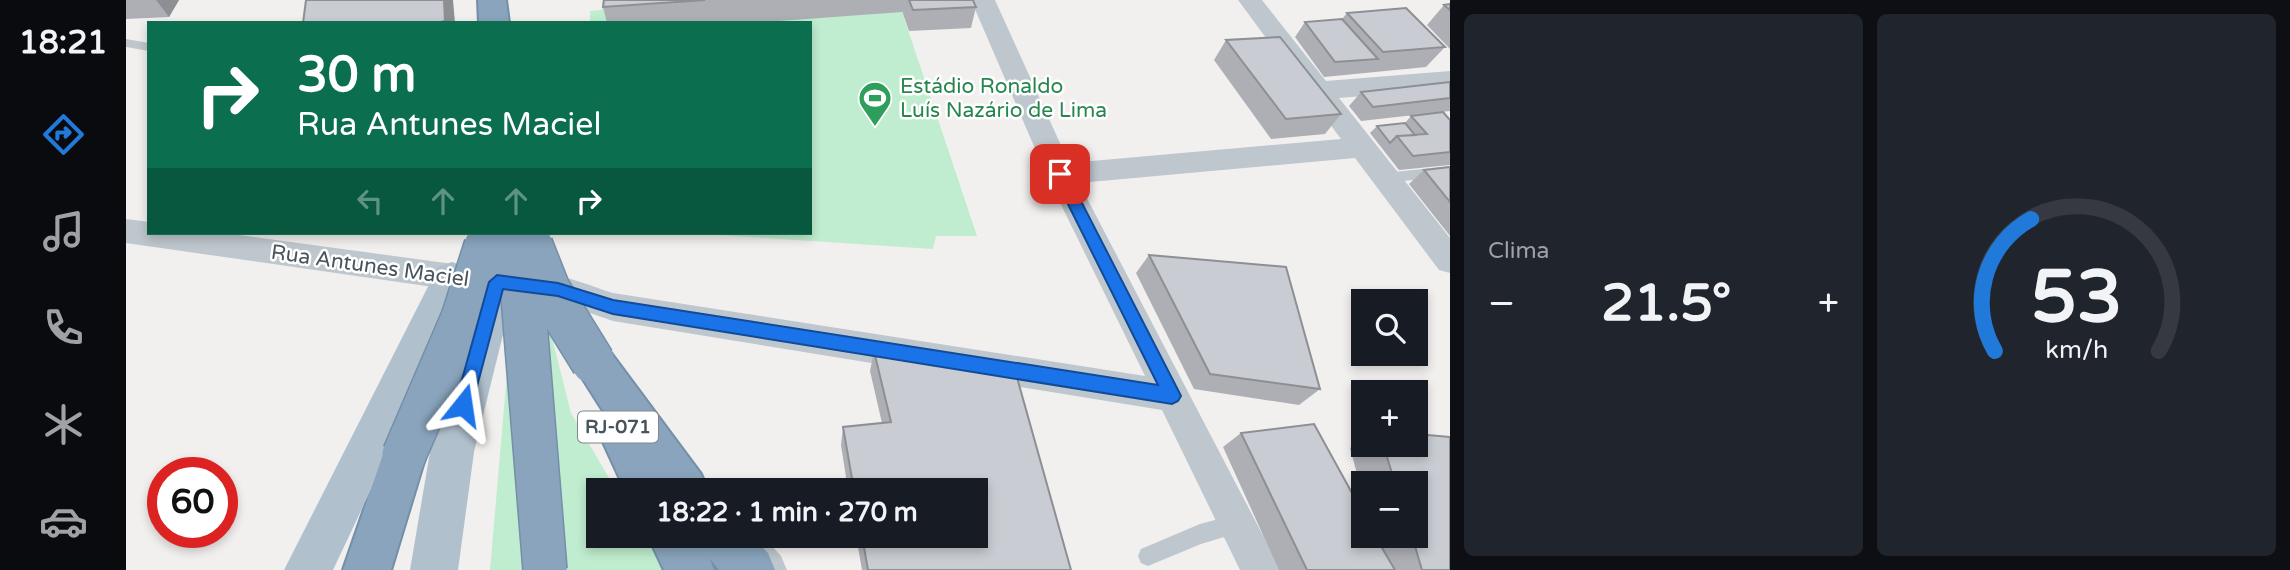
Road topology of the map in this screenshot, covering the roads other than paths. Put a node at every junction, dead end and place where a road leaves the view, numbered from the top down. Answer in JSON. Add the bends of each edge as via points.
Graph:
{"nodes":[{"id":1,"x":486,"y":0,"type":"edge"},
{"id":2,"x":492,"y":0,"type":"edge"},
{"id":3,"x":983,"y":0,"type":"edge"},
{"id":4,"x":1250,"y":0,"type":"edge"},
{"id":5,"x":488,"y":21,"type":"edge"},
{"id":6,"x":495,"y":21,"type":"edge"},
{"id":7,"x":126,"y":43,"type":"edge"},
{"id":8,"x":147,"y":47,"type":"edge"},
{"id":9,"x":1450,"y":80,"type":"edge"},
{"id":10,"x":1318,"y":91,"type":"junction"},
{"id":11,"x":1362,"y":148,"type":"junction"},
{"id":12,"x":1450,"y":172,"type":"edge"},
{"id":13,"x":1060,"y":174,"type":"junction"},
{"id":14,"x":1385,"y":178,"type":"junction"},
{"id":15,"x":126,"y":232,"type":"edge"},
{"id":16,"x":147,"y":235,"type":"edge"},
{"id":17,"x":147,"y":235,"type":"edge"},
{"id":18,"x":489,"y":235,"type":"edge"},
{"id":19,"x":510,"y":235,"type":"edge"},
{"id":20,"x":511,"y":235,"type":"edge"},
{"id":21,"x":527,"y":235,"type":"edge"},
{"id":22,"x":535,"y":235,"type":"edge"},
{"id":23,"x":1450,"y":261,"type":"edge"},
{"id":24,"x":452,"y":278,"type":"junction"},
{"id":25,"x":497,"y":282,"type":"junction"},
{"id":26,"x":558,"y":289,"type":"junction"},
{"id":27,"x":613,"y":307,"type":"junction"},
{"id":28,"x":591,"y":350,"type":"junction"},
{"id":29,"x":1172,"y":396,"type":"junction"},
{"id":30,"x":643,"y":478,"type":"edge"},
{"id":31,"x":677,"y":478,"type":"edge"},
{"id":32,"x":689,"y":478,"type":"edge"},
{"id":33,"x":1237,"y":524,"type":"junction"},
{"id":34,"x":678,"y":548,"type":"edge"},
{"id":35,"x":732,"y":548,"type":"edge"},
{"id":36,"x":748,"y":548,"type":"edge"},
{"id":37,"x":1148,"y":556,"type":"dead end"},
{"id":38,"x":308,"y":570,"type":"edge"},
{"id":39,"x":367,"y":570,"type":"edge"},
{"id":40,"x":434,"y":570,"type":"edge"},
{"id":41,"x":545,"y":570,"type":"edge"},
{"id":42,"x":690,"y":570,"type":"edge"},
{"id":43,"x":751,"y":570,"type":"edge"},
{"id":44,"x":767,"y":570,"type":"edge"},
{"id":45,"x":1261,"y":570,"type":"edge"}],
"edges":[{"from":1,"to":5,"type":"highway"},
{"from":2,"to":6,"type":"highway"},
{"from":3,"to":13,"type":"street"},
{"from":4,"to":10,"type":"street"},
{"from":7,"to":8,"type":"lane"},
{"from":9,"to":10,"type":"street"},
{"from":10,"to":11,"type":"street"},
{"from":11,"to":13,"type":"street"},
{"from":11,"to":14,"type":"street"},
{"from":12,"to":14,"type":"lane"},
{"from":13,"to":29,"type":"street"},
{"from":14,"to":23,"type":"street"},
{"from":15,"to":16,"type":"street","name":"Rua Antunes Maciel"},
{"from":17,"to":24,"type":"street","name":"Rua Antunes Maciel"},
{"from":18,"to":39,"type":"highway","bridge":true,"via":[[460,330],[404,455]]},
{"from":19,"to":25,"type":"street"},
{"from":20,"to":41,"type":"highway","bridge":true,"via":[[522,285]]},
{"from":21,"to":28,"type":"highway","number":"RJ-071","bridge":true,"via":[[548,289]]},
{"from":22,"to":26,"type":"street"},
{"from":24,"to":25,"type":"street","name":"Rua Antunes Maciel"},
{"from":24,"to":38,"type":"main road"},
{"from":25,"to":26,"type":"street","name":"Rua Antunes Maciel"},
{"from":25,"to":40,"type":"main road","via":[[452,452]]},
{"from":26,"to":27,"type":"street","name":"Rua Antunes Maciel"},
{"from":26,"to":28,"type":"street"},
{"from":27,"to":28,"type":"street","via":[[592,325]]},
{"from":27,"to":29,"type":"street","name":"Rua Antunes Maciel"},
{"from":28,"to":30,"type":"highway","number":"RJ-071","via":[[624,441]]},
{"from":28,"to":31,"type":"highway"},
{"from":28,"to":32,"type":"street"},
{"from":29,"to":33,"type":"street"},
{"from":33,"to":37,"type":"lane"},
{"from":33,"to":45,"type":"street"},
{"from":34,"to":42,"type":"highway"},
{"from":35,"to":43,"type":"highway"},
{"from":36,"to":44,"type":"street"}]}
